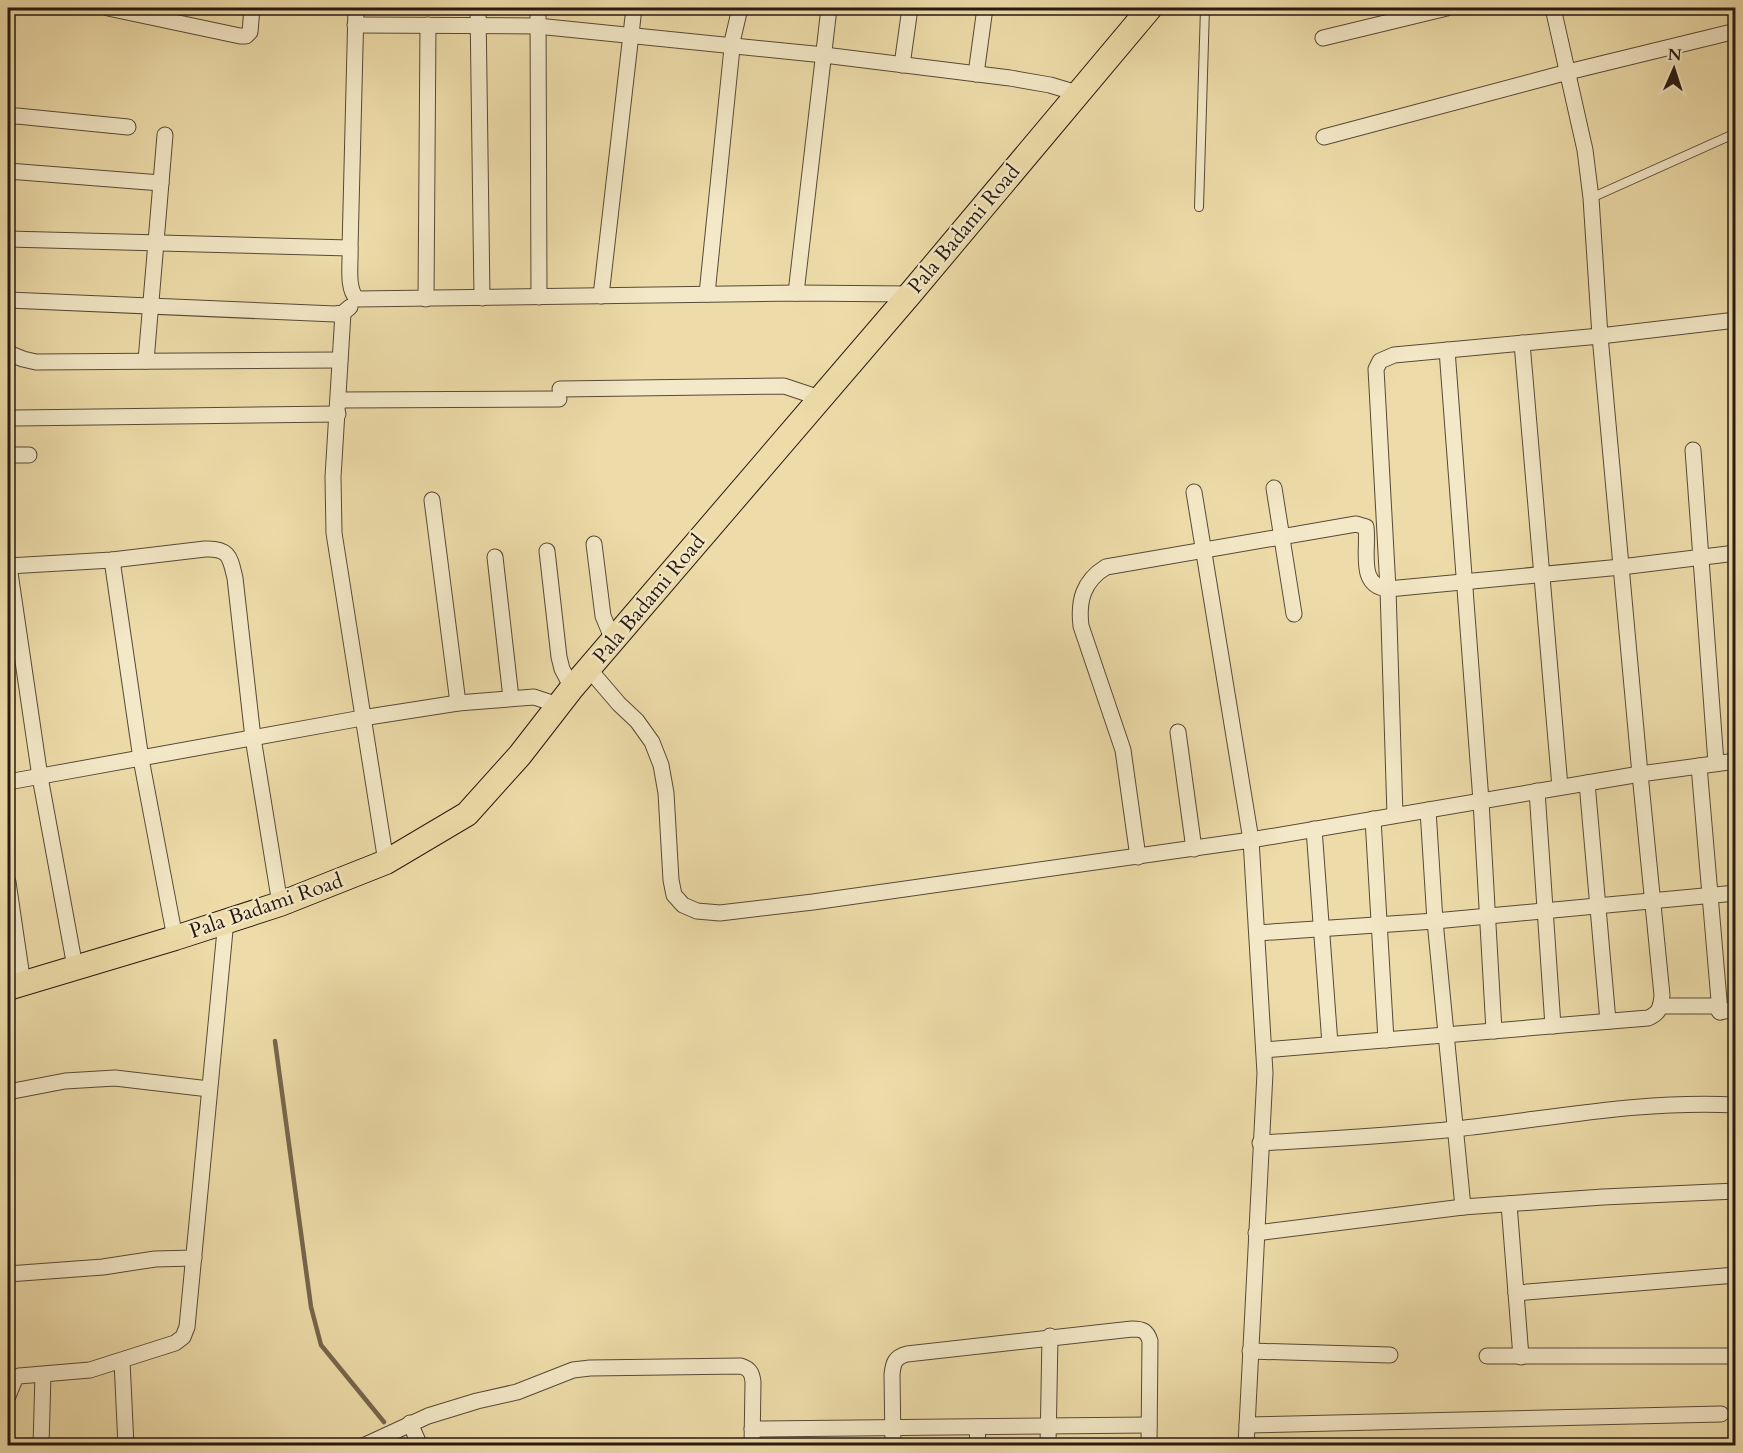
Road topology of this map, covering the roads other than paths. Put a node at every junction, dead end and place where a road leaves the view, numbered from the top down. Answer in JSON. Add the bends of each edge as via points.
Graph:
{"nodes":[{"id":1,"x":108,"y":8,"type":"edge"},
{"id":2,"x":252,"y":8,"type":"edge"},
{"id":3,"x":356,"y":8,"type":"edge"},
{"id":4,"x":478,"y":8,"type":"edge"},
{"id":5,"x":538,"y":8,"type":"edge"},
{"id":6,"x":634,"y":8,"type":"edge"},
{"id":7,"x":740,"y":8,"type":"edge"},
{"id":8,"x":829,"y":8,"type":"edge"},
{"id":9,"x":910,"y":8,"type":"edge"},
{"id":10,"x":985,"y":8,"type":"edge"},
{"id":11,"x":1150,"y":8,"type":"edge"},
{"id":12,"x":1205,"y":8,"type":"edge"},
{"id":13,"x":1447,"y":8,"type":"edge"},
{"id":14,"x":1553,"y":8,"type":"edge"},
{"id":15,"x":356,"y":25,"type":"junction"},
{"id":16,"x":428,"y":25,"type":"junction"},
{"id":17,"x":477,"y":25,"type":"junction"},
{"id":18,"x":537,"y":26,"type":"junction"},
{"id":19,"x":1736,"y":31,"type":"edge"},
{"id":20,"x":630,"y":35,"type":"junction"},
{"id":21,"x":1323,"y":38,"type":"dead end"},
{"id":22,"x":733,"y":46,"type":"junction"},
{"id":23,"x":824,"y":56,"type":"junction"},
{"id":24,"x":902,"y":65,"type":"junction"},
{"id":25,"x":1568,"y":72,"type":"junction"},
{"id":26,"x":976,"y":74,"type":"junction"},
{"id":27,"x":1077,"y":93,"type":"junction"},
{"id":28,"x":8,"y":118,"type":"edge"},
{"id":29,"x":128,"y":127,"type":"dead end"},
{"id":30,"x":1736,"y":133,"type":"edge"},
{"id":31,"x":165,"y":135,"type":"dead end"},
{"id":32,"x":1324,"y":137,"type":"dead end"},
{"id":33,"x":8,"y":171,"type":"edge"},
{"id":34,"x":161,"y":183,"type":"junction"},
{"id":35,"x":1591,"y":198,"type":"junction"},
{"id":36,"x":1199,"y":207,"type":"dead end"},
{"id":37,"x":8,"y":239,"type":"edge"},
{"id":38,"x":157,"y":242,"type":"junction"},
{"id":39,"x":350,"y":248,"type":"junction"},
{"id":40,"x":796,"y":293,"type":"junction"},
{"id":41,"x":707,"y":294,"type":"junction"},
{"id":42,"x":910,"y":294,"type":"junction"},
{"id":43,"x":601,"y":296,"type":"junction"},
{"id":44,"x":539,"y":297,"type":"junction"},
{"id":45,"x":482,"y":298,"type":"junction"},
{"id":46,"x":357,"y":299,"type":"junction"},
{"id":47,"x":426,"y":299,"type":"junction"},
{"id":48,"x":8,"y":300,"type":"edge"},
{"id":49,"x":152,"y":307,"type":"junction"},
{"id":50,"x":343,"y":313,"type":"junction"},
{"id":51,"x":1736,"y":320,"type":"edge"},
{"id":52,"x":1600,"y":336,"type":"junction"},
{"id":53,"x":1522,"y":343,"type":"junction"},
{"id":54,"x":1447,"y":350,"type":"junction"},
{"id":55,"x":8,"y":352,"type":"edge"},
{"id":56,"x":340,"y":360,"type":"junction"},
{"id":57,"x":146,"y":361,"type":"junction"},
{"id":58,"x":820,"y":398,"type":"junction"},
{"id":59,"x":338,"y":407,"type":"junction"},
{"id":60,"x":16,"y":418,"type":"dead end"},
{"id":61,"x":1693,"y":450,"type":"dead end"},
{"id":62,"x":8,"y":455,"type":"edge"},
{"id":63,"x":29,"y":455,"type":"dead end"},
{"id":64,"x":1274,"y":488,"type":"dead end"},
{"id":65,"x":1194,"y":492,"type":"dead end"},
{"id":66,"x":432,"y":500,"type":"dead end"},
{"id":67,"x":1281,"y":538,"type":"junction"},
{"id":68,"x":594,"y":544,"type":"dead end"},
{"id":69,"x":547,"y":551,"type":"dead end"},
{"id":70,"x":1204,"y":552,"type":"junction"},
{"id":71,"x":1736,"y":552,"type":"edge"},
{"id":72,"x":495,"y":557,"type":"dead end"},
{"id":73,"x":1701,"y":557,"type":"junction"},
{"id":74,"x":112,"y":560,"type":"junction"},
{"id":75,"x":8,"y":566,"type":"edge"},
{"id":76,"x":1621,"y":567,"type":"junction"},
{"id":77,"x":1543,"y":574,"type":"junction"},
{"id":78,"x":1466,"y":581,"type":"junction"},
{"id":79,"x":1388,"y":589,"type":"junction"},
{"id":80,"x":1294,"y":614,"type":"dead end"},
{"id":81,"x":613,"y":640,"type":"junction"},
{"id":82,"x":589,"y":669,"type":"junction"},
{"id":83,"x":565,"y":697,"type":"junction"},
{"id":84,"x":511,"y":698,"type":"junction"},
{"id":85,"x":458,"y":703,"type":"junction"},
{"id":86,"x":362,"y":718,"type":"junction"},
{"id":87,"x":1178,"y":732,"type":"dead end"},
{"id":88,"x":253,"y":738,"type":"junction"},
{"id":89,"x":141,"y":759,"type":"junction"},
{"id":90,"x":1736,"y":761,"type":"edge"},
{"id":91,"x":1716,"y":763,"type":"junction"},
{"id":92,"x":1699,"y":766,"type":"junction"},
{"id":93,"x":1640,"y":774,"type":"junction"},
{"id":94,"x":40,"y":777,"type":"junction"},
{"id":95,"x":8,"y":782,"type":"edge"},
{"id":96,"x":1587,"y":783,"type":"junction"},
{"id":97,"x":1560,"y":787,"type":"junction"},
{"id":98,"x":1537,"y":791,"type":"junction"},
{"id":99,"x":1481,"y":801,"type":"junction"},
{"id":100,"x":1428,"y":810,"type":"junction"},
{"id":101,"x":1395,"y":815,"type":"junction"},
{"id":102,"x":1373,"y":819,"type":"junction"},
{"id":103,"x":1314,"y":829,"type":"junction"},
{"id":104,"x":1251,"y":840,"type":"junction"},
{"id":105,"x":1194,"y":849,"type":"junction"},
{"id":106,"x":1138,"y":857,"type":"junction"},
{"id":107,"x":386,"y":862,"type":"junction"},
{"id":108,"x":8,"y":882,"type":"edge"},
{"id":109,"x":1736,"y":893,"type":"edge"},
{"id":110,"x":1711,"y":895,"type":"junction"},
{"id":111,"x":1653,"y":902,"type":"junction"},
{"id":112,"x":280,"y":904,"type":"junction"},
{"id":113,"x":1599,"y":908,"type":"junction"},
{"id":114,"x":1545,"y":912,"type":"junction"},
{"id":115,"x":1488,"y":917,"type":"junction"},
{"id":116,"x":226,"y":920,"type":"junction"},
{"id":117,"x":1435,"y":921,"type":"junction"},
{"id":118,"x":1379,"y":926,"type":"junction"},
{"id":119,"x":1322,"y":929,"type":"junction"},
{"id":120,"x":1257,"y":933,"type":"junction"},
{"id":121,"x":175,"y":938,"type":"junction"},
{"id":122,"x":75,"y":967,"type":"junction"},
{"id":123,"x":15,"y":986,"type":"edge"},
{"id":124,"x":1660,"y":1007,"type":"junction"},
{"id":125,"x":1728,"y":1010,"type":"edge"},
{"id":126,"x":1608,"y":1021,"type":"junction"},
{"id":127,"x":1553,"y":1026,"type":"junction"},
{"id":128,"x":1494,"y":1031,"type":"junction"},
{"id":129,"x":1446,"y":1035,"type":"junction"},
{"id":130,"x":1386,"y":1040,"type":"junction"},
{"id":131,"x":1330,"y":1044,"type":"junction"},
{"id":132,"x":1264,"y":1050,"type":"junction"},
{"id":133,"x":209,"y":1089,"type":"junction"},
{"id":134,"x":8,"y":1092,"type":"edge"},
{"id":135,"x":1736,"y":1105,"type":"edge"},
{"id":136,"x":1455,"y":1129,"type":"junction"},
{"id":137,"x":1260,"y":1143,"type":"junction"},
{"id":138,"x":1736,"y":1191,"type":"edge"},
{"id":139,"x":1509,"y":1204,"type":"junction"},
{"id":140,"x":1463,"y":1207,"type":"junction"},
{"id":141,"x":1256,"y":1233,"type":"junction"},
{"id":142,"x":194,"y":1258,"type":"junction"},
{"id":143,"x":8,"y":1274,"type":"edge"},
{"id":144,"x":1736,"y":1275,"type":"edge"},
{"id":145,"x":1516,"y":1293,"type":"junction"},
{"id":146,"x":1050,"y":1336,"type":"junction"},
{"id":147,"x":1250,"y":1351,"type":"junction"},
{"id":148,"x":1390,"y":1355,"type":"dead end"},
{"id":149,"x":1487,"y":1356,"type":"dead end"},
{"id":150,"x":1736,"y":1356,"type":"edge"},
{"id":151,"x":1521,"y":1357,"type":"junction"},
{"id":152,"x":122,"y":1361,"type":"junction"},
{"id":153,"x":44,"y":1375,"type":"junction"},
{"id":154,"x":8,"y":1396,"type":"edge"},
{"id":155,"x":1721,"y":1414,"type":"dead end"},
{"id":156,"x":410,"y":1423,"type":"junction"},
{"id":157,"x":1149,"y":1425,"type":"junction"},
{"id":158,"x":1247,"y":1425,"type":"junction"},
{"id":159,"x":977,"y":1427,"type":"junction"},
{"id":160,"x":1048,"y":1427,"type":"junction"},
{"id":161,"x":893,"y":1428,"type":"junction"},
{"id":162,"x":752,"y":1429,"type":"junction"},
{"id":163,"x":41,"y":1446,"type":"edge"},
{"id":164,"x":126,"y":1446,"type":"edge"},
{"id":165,"x":363,"y":1446,"type":"edge"},
{"id":166,"x":420,"y":1446,"type":"edge"},
{"id":167,"x":752,"y":1446,"type":"edge"},
{"id":168,"x":893,"y":1446,"type":"edge"},
{"id":169,"x":978,"y":1446,"type":"edge"},
{"id":170,"x":1048,"y":1446,"type":"edge"},
{"id":171,"x":1149,"y":1446,"type":"edge"},
{"id":172,"x":1246,"y":1446,"type":"edge"}],
"edges":[{"from":1,"to":2,"type":"street","via":[[240,36],[250,32]]},
{"from":3,"to":15,"type":"street"},
{"from":4,"to":17,"type":"street"},
{"from":5,"to":18,"type":"street"},
{"from":6,"to":20,"type":"street"},
{"from":7,"to":22,"type":"street"},
{"from":8,"to":23,"type":"street"},
{"from":9,"to":24,"type":"street"},
{"from":10,"to":26,"type":"street"},
{"from":11,"to":27,"type":"main road","name":"Pala Badami Road"},
{"from":12,"to":36,"type":"lane"},
{"from":13,"to":21,"type":"street"},
{"from":14,"to":25,"type":"street"},
{"from":15,"to":16,"type":"street"},
{"from":15,"to":39,"type":"street"},
{"from":16,"to":17,"type":"street"},
{"from":16,"to":47,"type":"street"},
{"from":17,"to":18,"type":"street"},
{"from":17,"to":45,"type":"street"},
{"from":18,"to":20,"type":"street"},
{"from":18,"to":44,"type":"street"},
{"from":19,"to":25,"type":"street"},
{"from":20,"to":22,"type":"street"},
{"from":20,"to":43,"type":"street"},
{"from":22,"to":23,"type":"street"},
{"from":22,"to":41,"type":"street"},
{"from":23,"to":24,"type":"street"},
{"from":23,"to":40,"type":"street"},
{"from":24,"to":26,"type":"street"},
{"from":25,"to":32,"type":"street"},
{"from":25,"to":35,"type":"street","via":[[1586,150]]},
{"from":26,"to":27,"type":"street","via":[[1034,81]]},
{"from":27,"to":42,"type":"main road","name":"Pala Badami Road"},
{"from":28,"to":29,"type":"street"},
{"from":30,"to":35,"type":"lane"},
{"from":31,"to":34,"type":"street"},
{"from":33,"to":34,"type":"street"},
{"from":34,"to":38,"type":"street"},
{"from":35,"to":52,"type":"street"},
{"from":37,"to":38,"type":"street"},
{"from":38,"to":39,"type":"street"},
{"from":38,"to":49,"type":"street"},
{"from":39,"to":46,"type":"street","via":[[351,287]]},
{"from":40,"to":41,"type":"street"},
{"from":40,"to":42,"type":"street"},
{"from":41,"to":43,"type":"street"},
{"from":42,"to":58,"type":"main road","name":"Pala Badami Road"},
{"from":43,"to":44,"type":"street"},
{"from":44,"to":45,"type":"street"},
{"from":45,"to":47,"type":"street"},
{"from":46,"to":47,"type":"street"},
{"from":46,"to":50,"type":"street"},
{"from":48,"to":49,"type":"street"},
{"from":49,"to":50,"type":"street"},
{"from":49,"to":57,"type":"street"},
{"from":50,"to":56,"type":"street"},
{"from":51,"to":52,"type":"street"},
{"from":52,"to":53,"type":"street"},
{"from":52,"to":76,"type":"street"},
{"from":53,"to":54,"type":"street"},
{"from":53,"to":77,"type":"street"},
{"from":54,"to":78,"type":"street"},
{"from":54,"to":79,"type":"street","via":[[1386,357],[1376,369]]},
{"from":55,"to":57,"type":"street","via":[[36,362]]},
{"from":56,"to":57,"type":"street"},
{"from":56,"to":59,"type":"street"},
{"from":58,"to":59,"type":"street","via":[[784,386]]},
{"from":58,"to":81,"type":"main road","name":"Pala Badami Road"},
{"from":59,"to":60,"type":"street"},
{"from":59,"to":86,"type":"street","via":[[334,533]]},
{"from":61,"to":73,"type":"street"},
{"from":62,"to":63,"type":"street"},
{"from":64,"to":67,"type":"street"},
{"from":65,"to":70,"type":"street"},
{"from":66,"to":85,"type":"street"},
{"from":67,"to":70,"type":"street"},
{"from":67,"to":79,"type":"street","via":[[1362,525],[1366,528],[1370,580]]},
{"from":67,"to":80,"type":"street"},
{"from":68,"to":81,"type":"street","via":[[603,616]]},
{"from":69,"to":83,"type":"street"},
{"from":70,"to":104,"type":"street"},
{"from":70,"to":106,"type":"street","via":[[1106,567],[1094,575],[1081,602],[1082,627],[1123,750]]},
{"from":71,"to":73,"type":"street"},
{"from":72,"to":84,"type":"street"},
{"from":73,"to":76,"type":"street"},
{"from":73,"to":91,"type":"street"},
{"from":74,"to":75,"type":"street"},
{"from":74,"to":88,"type":"street","via":[[205,549],[225,551],[235,578]]},
{"from":74,"to":89,"type":"street"},
{"from":75,"to":94,"type":"street"},
{"from":76,"to":77,"type":"street"},
{"from":76,"to":93,"type":"street"},
{"from":77,"to":78,"type":"street"},
{"from":77,"to":97,"type":"street"},
{"from":78,"to":79,"type":"street"},
{"from":78,"to":99,"type":"street"},
{"from":79,"to":101,"type":"street"},
{"from":81,"to":82,"type":"main road","name":"Pala Badami Road"},
{"from":82,"to":83,"type":"main road","name":"Pala Badami Road"},
{"from":82,"to":106,"type":"street","via":[[652,742],[662,765],[674,895],[683,905],[697,911],[720,913],[813,902]]},
{"from":83,"to":84,"type":"street"},
{"from":83,"to":107,"type":"main road","name":"Pala Badami Road","via":[[467,814]]},
{"from":84,"to":85,"type":"street"},
{"from":85,"to":86,"type":"street"},
{"from":86,"to":88,"type":"street"},
{"from":86,"to":107,"type":"street"},
{"from":87,"to":105,"type":"street"},
{"from":88,"to":89,"type":"street"},
{"from":88,"to":112,"type":"street"},
{"from":89,"to":94,"type":"street"},
{"from":89,"to":121,"type":"street"},
{"from":90,"to":91,"type":"street"},
{"from":91,"to":92,"type":"street"},
{"from":92,"to":93,"type":"street"},
{"from":92,"to":110,"type":"street"},
{"from":93,"to":96,"type":"street"},
{"from":93,"to":111,"type":"street"},
{"from":94,"to":95,"type":"street"},
{"from":94,"to":122,"type":"street"},
{"from":96,"to":97,"type":"street"},
{"from":96,"to":113,"type":"street"},
{"from":97,"to":98,"type":"street"},
{"from":98,"to":99,"type":"street"},
{"from":98,"to":114,"type":"street"},
{"from":99,"to":100,"type":"street"},
{"from":99,"to":115,"type":"street"},
{"from":100,"to":101,"type":"street"},
{"from":100,"to":117,"type":"street"},
{"from":101,"to":102,"type":"street"},
{"from":102,"to":103,"type":"street"},
{"from":102,"to":118,"type":"street"},
{"from":103,"to":104,"type":"street"},
{"from":103,"to":119,"type":"street"},
{"from":104,"to":105,"type":"street"},
{"from":104,"to":120,"type":"street"},
{"from":105,"to":106,"type":"street"},
{"from":107,"to":112,"type":"main road","name":"Pala Badami Road"},
{"from":108,"to":123,"type":"street"},
{"from":109,"to":110,"type":"street"},
{"from":110,"to":111,"type":"street"},
{"from":110,"to":125,"type":"street"},
{"from":111,"to":113,"type":"street"},
{"from":111,"to":124,"type":"street"},
{"from":112,"to":116,"type":"main road","name":"Pala Badami Road"},
{"from":113,"to":114,"type":"street"},
{"from":113,"to":126,"type":"street"},
{"from":114,"to":115,"type":"street"},
{"from":114,"to":127,"type":"street"},
{"from":115,"to":117,"type":"street"},
{"from":115,"to":128,"type":"street"},
{"from":116,"to":121,"type":"main road","name":"Pala Badami Road"},
{"from":116,"to":133,"type":"street"},
{"from":117,"to":118,"type":"street"},
{"from":117,"to":129,"type":"street"},
{"from":118,"to":119,"type":"street"},
{"from":118,"to":130,"type":"street"},
{"from":119,"to":120,"type":"street"},
{"from":119,"to":131,"type":"street"},
{"from":120,"to":132,"type":"street"},
{"from":121,"to":122,"type":"main road","name":"Pala Badami Road"},
{"from":122,"to":123,"type":"main road","name":"Pala Badami Road"},
{"from":124,"to":125,"type":"street","via":[[1714,1006]]},
{"from":124,"to":126,"type":"street","via":[[1656,1015],[1648,1018]]},
{"from":126,"to":127,"type":"street"},
{"from":127,"to":128,"type":"street"},
{"from":128,"to":129,"type":"street"},
{"from":129,"to":130,"type":"street"},
{"from":129,"to":136,"type":"street"},
{"from":130,"to":131,"type":"street"},
{"from":131,"to":132,"type":"street"},
{"from":132,"to":137,"type":"street"},
{"from":133,"to":134,"type":"street","via":[[115,1078],[65,1081]]},
{"from":133,"to":142,"type":"street"},
{"from":135,"to":136,"type":"street","via":[[1692,1102],[1615,1108]]},
{"from":136,"to":137,"type":"street"},
{"from":136,"to":140,"type":"street"},
{"from":137,"to":141,"type":"street"},
{"from":138,"to":139,"type":"street"},
{"from":139,"to":140,"type":"street"},
{"from":139,"to":145,"type":"street"},
{"from":140,"to":141,"type":"street"},
{"from":141,"to":147,"type":"street"},
{"from":142,"to":143,"type":"street"},
{"from":142,"to":152,"type":"street","via":[[183,1337]]},
{"from":144,"to":145,"type":"street"},
{"from":145,"to":151,"type":"street"},
{"from":146,"to":157,"type":"street","via":[[1132,1329],[1148,1333]]},
{"from":146,"to":160,"type":"street"},
{"from":146,"to":161,"type":"street","via":[[898,1356],[892,1375]]},
{"from":147,"to":148,"type":"street"},
{"from":147,"to":158,"type":"street"},
{"from":149,"to":151,"type":"street"},
{"from":150,"to":151,"type":"street"},
{"from":152,"to":153,"type":"street","via":[[76,1373]]},
{"from":152,"to":164,"type":"street"},
{"from":153,"to":154,"type":"street","via":[[19,1376]]},
{"from":153,"to":163,"type":"street"},
{"from":155,"to":158,"type":"street"},
{"from":156,"to":162,"type":"street","via":[[517,1392],[573,1370],[741,1366],[752,1373]]},
{"from":156,"to":165,"type":"street"},
{"from":156,"to":166,"type":"street"},
{"from":157,"to":160,"type":"street"},
{"from":157,"to":171,"type":"street"},
{"from":158,"to":172,"type":"street"},
{"from":159,"to":160,"type":"street"},
{"from":159,"to":161,"type":"street"},
{"from":159,"to":169,"type":"street"},
{"from":160,"to":170,"type":"street"},
{"from":161,"to":162,"type":"street"},
{"from":161,"to":168,"type":"street"},
{"from":162,"to":167,"type":"street"}]}
